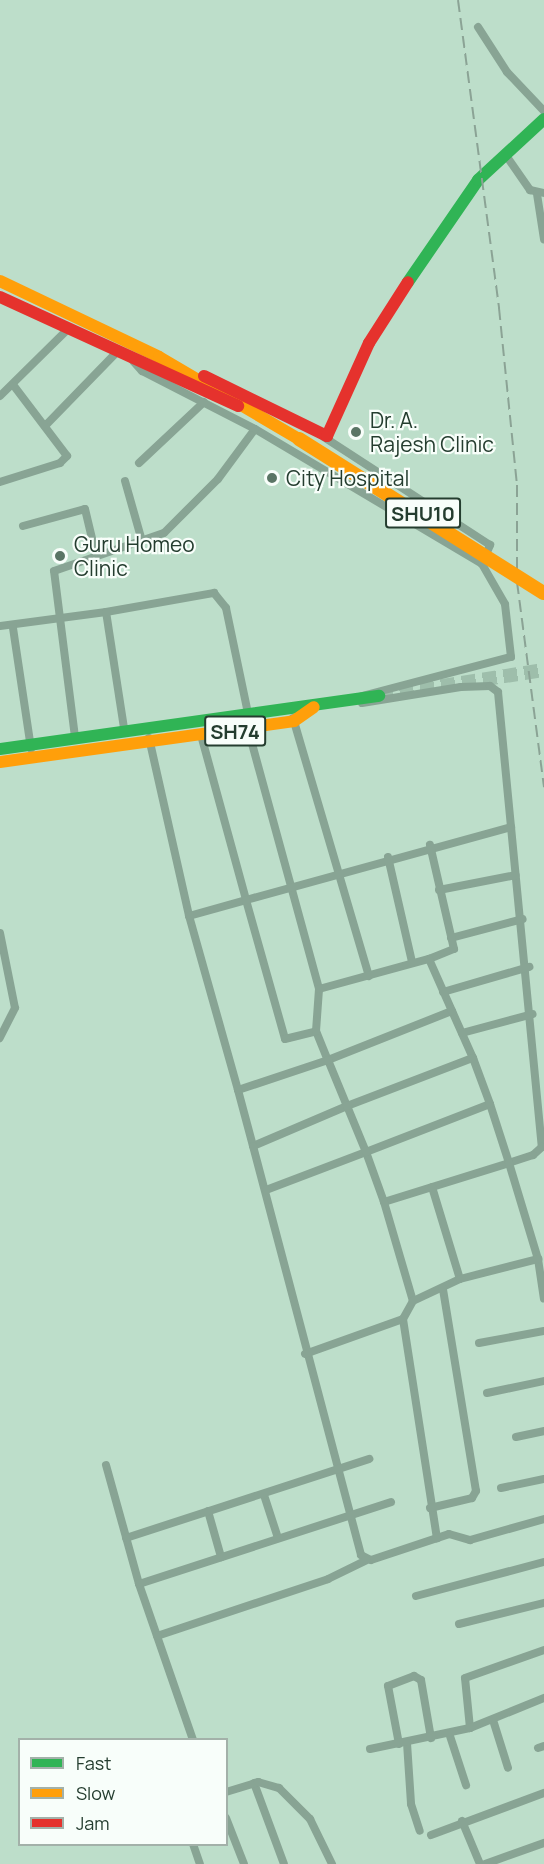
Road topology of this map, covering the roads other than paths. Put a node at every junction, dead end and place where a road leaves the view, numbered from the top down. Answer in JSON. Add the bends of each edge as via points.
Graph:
{"nodes":[{"id":1,"x":478,"y":27,"type":"dead end"},
{"id":2,"x":544,"y":111,"type":"edge"},
{"id":3,"x":544,"y":119,"type":"edge"},
{"id":4,"x":505,"y":154,"type":"junction"},
{"id":5,"x":541,"y":194,"type":"edge"},
{"id":6,"x":544,"y":239,"type":"edge"},
{"id":7,"x":0,"y":281,"type":"edge"},
{"id":8,"x":0,"y":297,"type":"edge"},
{"id":9,"x":68,"y":329,"type":"junction"},
{"id":10,"x":117,"y":352,"type":"junction"},
{"id":11,"x":131,"y":358,"type":"junction"},
{"id":12,"x":174,"y":368,"type":"junction"},
{"id":13,"x":14,"y":386,"type":"junction"},
{"id":14,"x":0,"y":396,"type":"edge"},
{"id":15,"x":204,"y":402,"type":"junction"},
{"id":16,"x":238,"y":406,"type":"junction"},
{"id":17,"x":45,"y":426,"type":"junction"},
{"id":18,"x":255,"y":429,"type":"junction"},
{"id":19,"x":324,"y":437,"type":"junction"},
{"id":20,"x":139,"y":463,"type":"dead end"},
{"id":21,"x":389,"y":480,"type":"junction"},
{"id":22,"x":125,"y":481,"type":"dead end"},
{"id":23,"x":0,"y":482,"type":"edge"},
{"id":24,"x":378,"y":502,"type":"junction"},
{"id":25,"x":23,"y":526,"type":"dead end"},
{"id":26,"x":142,"y":542,"type":"junction"},
{"id":27,"x":96,"y":555,"type":"junction"},
{"id":28,"x":482,"y":564,"type":"junction"},
{"id":29,"x":544,"y":593,"type":"edge"},
{"id":30,"x":106,"y":612,"type":"junction"},
{"id":31,"x":58,"y":621,"type":"junction"},
{"id":32,"x":0,"y":626,"type":"edge"},
{"id":33,"x":13,"y":628,"type":"junction"},
{"id":34,"x":379,"y":696,"type":"tunnel mouth"},
{"id":35,"x":351,"y":702,"type":"junction"},
{"id":36,"x":315,"y":706,"type":"junction"},
{"id":37,"x":289,"y":707,"type":"junction"},
{"id":38,"x":248,"y":713,"type":"junction"},
{"id":39,"x":294,"y":721,"type":"junction"},
{"id":40,"x":124,"y":728,"type":"junction"},
{"id":41,"x":248,"y":729,"type":"junction"},
{"id":42,"x":149,"y":734,"type":"junction"},
{"id":43,"x":201,"y":735,"type":"junction"},
{"id":44,"x":75,"y":737,"type":"junction"},
{"id":45,"x":0,"y":749,"type":"edge"},
{"id":46,"x":31,"y":751,"type":"junction"},
{"id":47,"x":0,"y":762,"type":"edge"},
{"id":48,"x":511,"y":827,"type":"junction"},
{"id":49,"x":430,"y":845,"type":"junction"},
{"id":50,"x":388,"y":857,"type":"junction"},
{"id":51,"x":340,"y":869,"type":"junction"},
{"id":52,"x":516,"y":875,"type":"junction"},
{"id":53,"x":293,"y":885,"type":"junction"},
{"id":54,"x":439,"y":891,"type":"junction"},
{"id":55,"x":246,"y":900,"type":"junction"},
{"id":56,"x":189,"y":916,"type":"junction"},
{"id":57,"x":523,"y":919,"type":"junction"},
{"id":58,"x":0,"y":933,"type":"edge"},
{"id":59,"x":451,"y":938,"type":"junction"},
{"id":60,"x":429,"y":959,"type":"junction"},
{"id":61,"x":412,"y":962,"type":"junction"},
{"id":62,"x":529,"y":967,"type":"junction"},
{"id":63,"x":369,"y":976,"type":"junction"},
{"id":64,"x":319,"y":989,"type":"junction"},
{"id":65,"x":443,"y":992,"type":"junction"},
{"id":66,"x":452,"y":1011,"type":"junction"},
{"id":67,"x":533,"y":1014,"type":"junction"},
{"id":68,"x":316,"y":1031,"type":"junction"},
{"id":69,"x":462,"y":1033,"type":"junction"},
{"id":70,"x":0,"y":1038,"type":"edge"},
{"id":71,"x":473,"y":1058,"type":"junction"},
{"id":72,"x":328,"y":1060,"type":"junction"},
{"id":73,"x":238,"y":1090,"type":"junction"},
{"id":74,"x":490,"y":1104,"type":"junction"},
{"id":75,"x":347,"y":1106,"type":"junction"},
{"id":76,"x":253,"y":1146,"type":"junction"},
{"id":77,"x":366,"y":1152,"type":"junction"},
{"id":78,"x":509,"y":1163,"type":"junction"},
{"id":79,"x":432,"y":1187,"type":"junction"},
{"id":80,"x":266,"y":1190,"type":"junction"},
{"id":81,"x":384,"y":1202,"type":"junction"},
{"id":82,"x":538,"y":1259,"type":"junction"},
{"id":83,"x":460,"y":1279,"type":"junction"},
{"id":84,"x":443,"y":1288,"type":"junction"},
{"id":85,"x":544,"y":1299,"type":"edge"},
{"id":86,"x":413,"y":1301,"type":"junction"},
{"id":87,"x":403,"y":1318,"type":"junction"},
{"id":88,"x":544,"y":1331,"type":"edge"},
{"id":89,"x":479,"y":1343,"type":"dead end"},
{"id":90,"x":305,"y":1354,"type":"junction"},
{"id":91,"x":544,"y":1381,"type":"edge"},
{"id":92,"x":487,"y":1392,"type":"dead end"},
{"id":93,"x":544,"y":1431,"type":"edge"},
{"id":94,"x":516,"y":1437,"type":"dead end"},
{"id":95,"x":369,"y":1459,"type":"dead end"},
{"id":96,"x":106,"y":1466,"type":"dead end"},
{"id":97,"x":339,"y":1470,"type":"junction"},
{"id":98,"x":544,"y":1479,"type":"edge"},
{"id":99,"x":501,"y":1488,"type":"dead end"},
{"id":100,"x":264,"y":1494,"type":"junction"},
{"id":101,"x":391,"y":1502,"type":"dead end"},
{"id":102,"x":430,"y":1508,"type":"junction"},
{"id":103,"x":208,"y":1511,"type":"junction"},
{"id":104,"x":351,"y":1514,"type":"junction"},
{"id":105,"x":544,"y":1519,"type":"edge"},
{"id":106,"x":126,"y":1538,"type":"junction"},
{"id":107,"x":278,"y":1538,"type":"junction"},
{"id":108,"x":437,"y":1538,"type":"junction"},
{"id":109,"x":221,"y":1557,"type":"junction"},
{"id":110,"x":367,"y":1560,"type":"junction"},
{"id":111,"x":544,"y":1562,"type":"edge"},
{"id":112,"x":139,"y":1584,"type":"junction"},
{"id":113,"x":416,"y":1596,"type":"dead end"},
{"id":114,"x":544,"y":1603,"type":"edge"},
{"id":115,"x":459,"y":1624,"type":"dead end"},
{"id":116,"x":157,"y":1636,"type":"junction"},
{"id":117,"x":544,"y":1650,"type":"edge"},
{"id":118,"x":544,"y":1698,"type":"edge"},
{"id":119,"x":493,"y":1720,"type":"junction"},
{"id":120,"x":470,"y":1728,"type":"junction"},
{"id":121,"x":449,"y":1733,"type":"junction"},
{"id":122,"x":193,"y":1738,"type":"edge"},
{"id":123,"x":431,"y":1738,"type":"junction"},
{"id":124,"x":403,"y":1743,"type":"junction"},
{"id":125,"x":370,"y":1749,"type":"dead end"},
{"id":126,"x":508,"y":1768,"type":"dead end"},
{"id":127,"x":254,"y":1783,"type":"junction"},
{"id":128,"x":466,"y":1785,"type":"dead end"},
{"id":129,"x":228,"y":1791,"type":"edge"},
{"id":130,"x":544,"y":1793,"type":"edge"},
{"id":131,"x":462,"y":1821,"type":"junction"},
{"id":132,"x":228,"y":1823,"type":"edge"},
{"id":133,"x":420,"y":1831,"type":"dead end"},
{"id":134,"x":431,"y":1835,"type":"dead end"},
{"id":135,"x":544,"y":1843,"type":"edge"},
{"id":136,"x":193,"y":1846,"type":"edge"},
{"id":137,"x":200,"y":1864,"type":"edge"},
{"id":138,"x":244,"y":1864,"type":"edge"},
{"id":139,"x":284,"y":1864,"type":"edge"},
{"id":140,"x":332,"y":1864,"type":"edge"},
{"id":141,"x":480,"y":1864,"type":"edge"},
{"id":142,"x":485,"y":1864,"type":"edge"}],
"edges":[{"from":1,"to":2,"type":"street","via":[[507,72]]},
{"from":3,"to":4,"type":"main road"},
{"from":4,"to":5,"type":"street"},
{"from":4,"to":19,"type":"main road","via":[[460,202],[411,274],[369,344]]},
{"from":5,"to":6,"type":"street"},
{"from":7,"to":12,"type":"main road","number":"SHU10"},
{"from":8,"to":9,"type":"main road","number":"SHU10"},
{"from":9,"to":10,"type":"main road","number":"SHU10"},
{"from":9,"to":13,"type":"street"},
{"from":10,"to":11,"type":"main road","number":"SHU10"},
{"from":10,"to":17,"type":"street"},
{"from":11,"to":15,"type":"street","via":[[142,371]]},
{"from":11,"to":16,"type":"main road","number":"SHU10"},
{"from":12,"to":16,"type":"main road","number":"SHU10","via":[[230,396]]},
{"from":12,"to":19,"type":"main road","via":[[190,370]]},
{"from":13,"to":14,"type":"street"},
{"from":13,"to":17,"type":"street"},
{"from":15,"to":18,"type":"street"},
{"from":15,"to":20,"type":"street"},
{"from":16,"to":29,"type":"main road","number":"SHU10","bridge":true,"via":[[299,439]]},
{"from":17,"to":23,"type":"street","via":[[65,450],[65,460]]},
{"from":18,"to":24,"type":"street"},
{"from":18,"to":26,"type":"street","via":[[183,518]]},
{"from":19,"to":21,"type":"street"},
{"from":21,"to":24,"type":"street"},
{"from":21,"to":28,"type":"street","via":[[490,545]]},
{"from":22,"to":26,"type":"street"},
{"from":24,"to":28,"type":"street"},
{"from":25,"to":27,"type":"street","via":[[85,509]]},
{"from":26,"to":27,"type":"street"},
{"from":27,"to":31,"type":"street","via":[[54,571]]},
{"from":28,"to":35,"type":"street","via":[[496,580],[505,604],[511,657],[372,690]]},
{"from":30,"to":31,"type":"street"},
{"from":30,"to":38,"type":"street","via":[[214,593],[220,597],[234,638]]},
{"from":30,"to":40,"type":"street"},
{"from":31,"to":33,"type":"street"},
{"from":31,"to":44,"type":"street"},
{"from":32,"to":33,"type":"street"},
{"from":33,"to":46,"type":"street"},
{"from":34,"to":35,"type":"main road","number":"SH74"},
{"from":35,"to":36,"type":"main road","number":"SH74"},
{"from":35,"to":48,"type":"street","via":[[374,704],[462,687],[490,686],[498,692]]},
{"from":36,"to":37,"type":"main road","number":"SH74"},
{"from":36,"to":39,"type":"main road","number":"SH74"},
{"from":37,"to":38,"type":"main road","number":"SH74"},
{"from":37,"to":39,"type":"street"},
{"from":38,"to":42,"type":"main road","number":"SH74"},
{"from":39,"to":41,"type":"main road","number":"SH74"},
{"from":39,"to":51,"type":"street"},
{"from":40,"to":42,"type":"main road","number":"SH74"},
{"from":40,"to":44,"type":"main road","number":"SH74"},
{"from":41,"to":43,"type":"main road","number":"SH74"},
{"from":41,"to":53,"type":"street"},
{"from":42,"to":43,"type":"main road","number":"SH74"},
{"from":42,"to":46,"type":"main road","number":"SH74"},
{"from":42,"to":56,"type":"street"},
{"from":43,"to":55,"type":"street"},
{"from":44,"to":46,"type":"main road","number":"SH74"},
{"from":45,"to":46,"type":"main road","number":"SH74"},
{"from":46,"to":47,"type":"main road","number":"SH74"},
{"from":48,"to":49,"type":"street"},
{"from":48,"to":52,"type":"street"},
{"from":49,"to":50,"type":"street"},
{"from":49,"to":54,"type":"street"},
{"from":50,"to":51,"type":"street"},
{"from":50,"to":61,"type":"street"},
{"from":51,"to":53,"type":"street"},
{"from":51,"to":63,"type":"street"},
{"from":52,"to":54,"type":"street"},
{"from":52,"to":57,"type":"street"},
{"from":53,"to":55,"type":"street"},
{"from":53,"to":64,"type":"street"},
{"from":54,"to":59,"type":"street"},
{"from":55,"to":56,"type":"street"},
{"from":55,"to":68,"type":"street","via":[[282,1036]]},
{"from":56,"to":73,"type":"street"},
{"from":57,"to":59,"type":"street"},
{"from":57,"to":62,"type":"street"},
{"from":58,"to":70,"type":"street","via":[[15,1008]]},
{"from":59,"to":60,"type":"street","via":[[454,949]]},
{"from":60,"to":61,"type":"street"},
{"from":60,"to":65,"type":"street"},
{"from":61,"to":63,"type":"street"},
{"from":62,"to":65,"type":"street"},
{"from":62,"to":67,"type":"street"},
{"from":63,"to":64,"type":"street"},
{"from":64,"to":68,"type":"street"},
{"from":65,"to":66,"type":"street"},
{"from":66,"to":69,"type":"street"},
{"from":66,"to":72,"type":"street"},
{"from":67,"to":69,"type":"street"},
{"from":67,"to":78,"type":"street","via":[[544,1139],[539,1152]]},
{"from":68,"to":72,"type":"street"},
{"from":69,"to":71,"type":"street"},
{"from":71,"to":74,"type":"street"},
{"from":71,"to":75,"type":"street"},
{"from":72,"to":73,"type":"street"},
{"from":72,"to":75,"type":"street"},
{"from":73,"to":76,"type":"street"},
{"from":74,"to":77,"type":"street"},
{"from":74,"to":78,"type":"street"},
{"from":75,"to":76,"type":"street"},
{"from":75,"to":77,"type":"street"},
{"from":76,"to":80,"type":"street"},
{"from":77,"to":80,"type":"street"},
{"from":77,"to":81,"type":"street"},
{"from":78,"to":79,"type":"street"},
{"from":78,"to":82,"type":"street"},
{"from":79,"to":81,"type":"street"},
{"from":79,"to":83,"type":"street"},
{"from":80,"to":90,"type":"street"},
{"from":81,"to":86,"type":"street"},
{"from":82,"to":83,"type":"street"},
{"from":82,"to":85,"type":"street"},
{"from":83,"to":84,"type":"street"},
{"from":84,"to":86,"type":"street"},
{"from":84,"to":102,"type":"street","via":[[476,1491],[472,1498]]},
{"from":86,"to":87,"type":"street"},
{"from":87,"to":90,"type":"street"},
{"from":87,"to":102,"type":"street"},
{"from":88,"to":89,"type":"street"},
{"from":90,"to":97,"type":"street"},
{"from":91,"to":92,"type":"street"},
{"from":93,"to":94,"type":"street"},
{"from":95,"to":97,"type":"street"},
{"from":96,"to":106,"type":"street"},
{"from":97,"to":100,"type":"street"},
{"from":97,"to":104,"type":"street"},
{"from":98,"to":99,"type":"street"},
{"from":100,"to":103,"type":"street"},
{"from":100,"to":107,"type":"street"},
{"from":101,"to":104,"type":"street"},
{"from":102,"to":108,"type":"street"},
{"from":103,"to":106,"type":"street"},
{"from":103,"to":109,"type":"street"},
{"from":104,"to":107,"type":"street"},
{"from":104,"to":110,"type":"street"},
{"from":105,"to":108,"type":"street","via":[[470,1540],[449,1534]]},
{"from":106,"to":112,"type":"street"},
{"from":107,"to":109,"type":"street"},
{"from":108,"to":110,"type":"street"},
{"from":109,"to":112,"type":"street"},
{"from":110,"to":116,"type":"street","via":[[338,1576]]},
{"from":111,"to":113,"type":"street"},
{"from":112,"to":116,"type":"street"},
{"from":114,"to":115,"type":"street"},
{"from":116,"to":122,"type":"street"},
{"from":117,"to":120,"type":"street","via":[[465,1678]]},
{"from":118,"to":119,"type":"street"},
{"from":119,"to":120,"type":"street"},
{"from":119,"to":126,"type":"street"},
{"from":120,"to":121,"type":"street"},
{"from":121,"to":123,"type":"street"},
{"from":121,"to":128,"type":"street"},
{"from":123,"to":124,"type":"street"},
{"from":123,"to":124,"type":"street","via":[[421,1680],[414,1676],[388,1686]]},
{"from":124,"to":125,"type":"street"},
{"from":124,"to":133,"type":"street","via":[[411,1804]]},
{"from":127,"to":129,"type":"street"},
{"from":127,"to":139,"type":"street"},
{"from":127,"to":140,"type":"street","via":[[279,1788],[310,1819]]},
{"from":130,"to":131,"type":"street"},
{"from":131,"to":134,"type":"street"},
{"from":131,"to":141,"type":"street"},
{"from":132,"to":138,"type":"street"},
{"from":135,"to":142,"type":"street"},
{"from":136,"to":137,"type":"street"}]}
